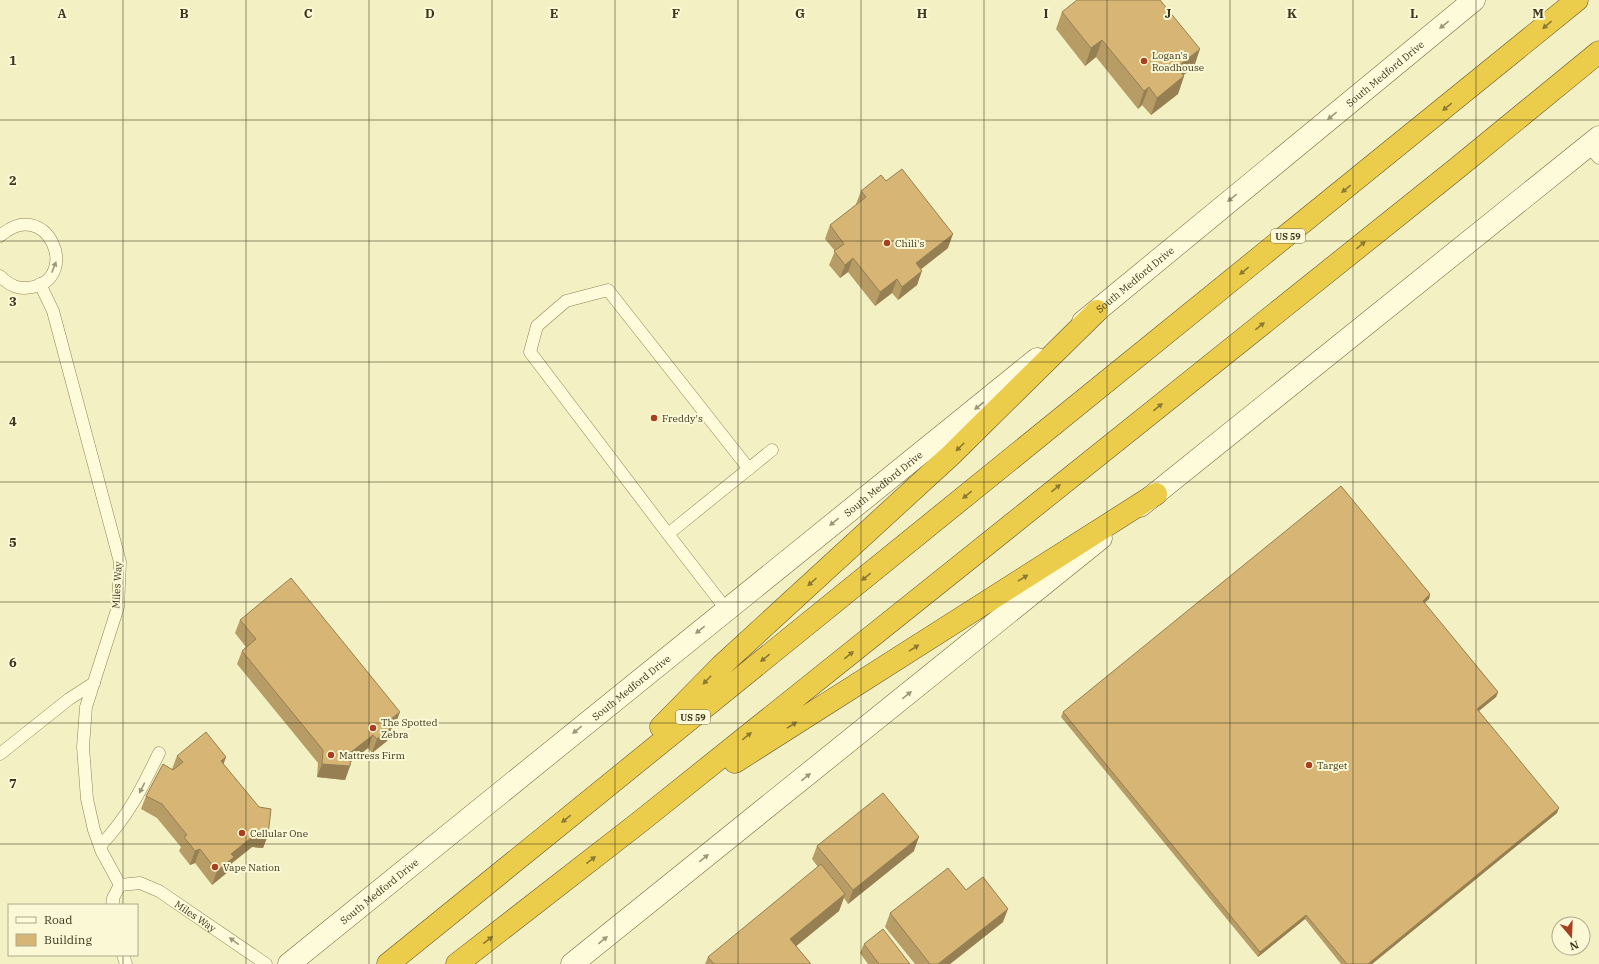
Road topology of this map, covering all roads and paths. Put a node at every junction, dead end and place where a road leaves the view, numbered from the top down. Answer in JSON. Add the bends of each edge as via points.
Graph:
{"nodes":[{"id":1,"x":1474,"y":0,"type":"edge"},
{"id":2,"x":1577,"y":0,"type":"edge"},
{"id":3,"x":1599,"y":52,"type":"edge"},
{"id":4,"x":1595,"y":147,"type":"edge"},
{"id":5,"x":0,"y":236,"type":"edge"},
{"id":6,"x":0,"y":276,"type":"edge"},
{"id":7,"x":40,"y":284,"type":"junction"},
{"id":8,"x":1097,"y":311,"type":"junction"},
{"id":9,"x":772,"y":450,"type":"dead end"},
{"id":10,"x":749,"y":469,"type":"junction"},
{"id":11,"x":1156,"y":494,"type":"junction"},
{"id":12,"x":668,"y":534,"type":"junction"},
{"id":13,"x":726,"y":609,"type":"junction"},
{"id":14,"x":94,"y":683,"type":"junction"},
{"id":15,"x":159,"y":753,"type":"dead end"},
{"id":16,"x":0,"y":754,"type":"edge"},
{"id":17,"x":591,"y":800,"type":"junction"},
{"id":18,"x":641,"y":821,"type":"junction"},
{"id":19,"x":100,"y":846,"type":"junction"},
{"id":20,"x":120,"y":885,"type":"junction"},
{"id":21,"x":113,"y":904,"type":"edge"},
{"id":22,"x":266,"y":964,"type":"edge"},
{"id":23,"x":289,"y":964,"type":"edge"},
{"id":24,"x":388,"y":964,"type":"edge"},
{"id":25,"x":457,"y":964,"type":"edge"},
{"id":26,"x":572,"y":964,"type":"edge"}],
"edges":[{"from":1,"to":8,"type":"main road","name":"South Medford Drive","one_way":true},
{"from":2,"to":17,"type":"highway","number":"US 59","one_way":true},
{"from":18,"to":3,"type":"highway","one_way":true,"via":[[1456,170]]},
{"from":4,"to":11,"type":"main road"},
{"from":7,"to":5,"type":"lane","one_way":true,"via":[[53,272],[56,262],[53,241],[46,233],[32,226],[16,226]]},
{"from":6,"to":7,"type":"lane","via":[[7,283],[17,287],[27,288]]},
{"from":7,"to":14,"type":"lane","name":"Miles Way","via":[[52,311],[120,562],[118,607]]},
{"from":8,"to":13,"type":"main road","name":"South Medford Drive","one_way":true},
{"from":8,"to":17,"type":"highway","one_way":true,"via":[[951,455],[721,666]]},
{"from":9,"to":10,"type":"lane"},
{"from":10,"to":12,"type":"lane"},
{"from":10,"to":12,"type":"lane","via":[[608,290],[566,301],[537,326],[530,352]]},
{"from":18,"to":11,"type":"highway","one_way":true},
{"from":26,"to":11,"type":"main road","one_way":true},
{"from":12,"to":13,"type":"lane"},
{"from":13,"to":23,"type":"main road","name":"South Medford Drive","one_way":true},
{"from":14,"to":16,"type":"lane","via":[[69,699]]},
{"from":14,"to":19,"type":"lane","name":"Miles Way","via":[[86,707],[82,747],[87,799]]},
{"from":15,"to":19,"type":"lane","one_way":true,"via":[[132,807]]},
{"from":17,"to":24,"type":"highway","number":"US 59","one_way":true},
{"from":25,"to":18,"type":"highway","one_way":true},
{"from":19,"to":20,"type":"lane","name":"Miles Way"},
{"from":20,"to":21,"type":"lane","via":[[113,898]]},
{"from":22,"to":20,"type":"lane","name":"Miles Way","one_way":true,"via":[[159,890],[140,883]]}]}
